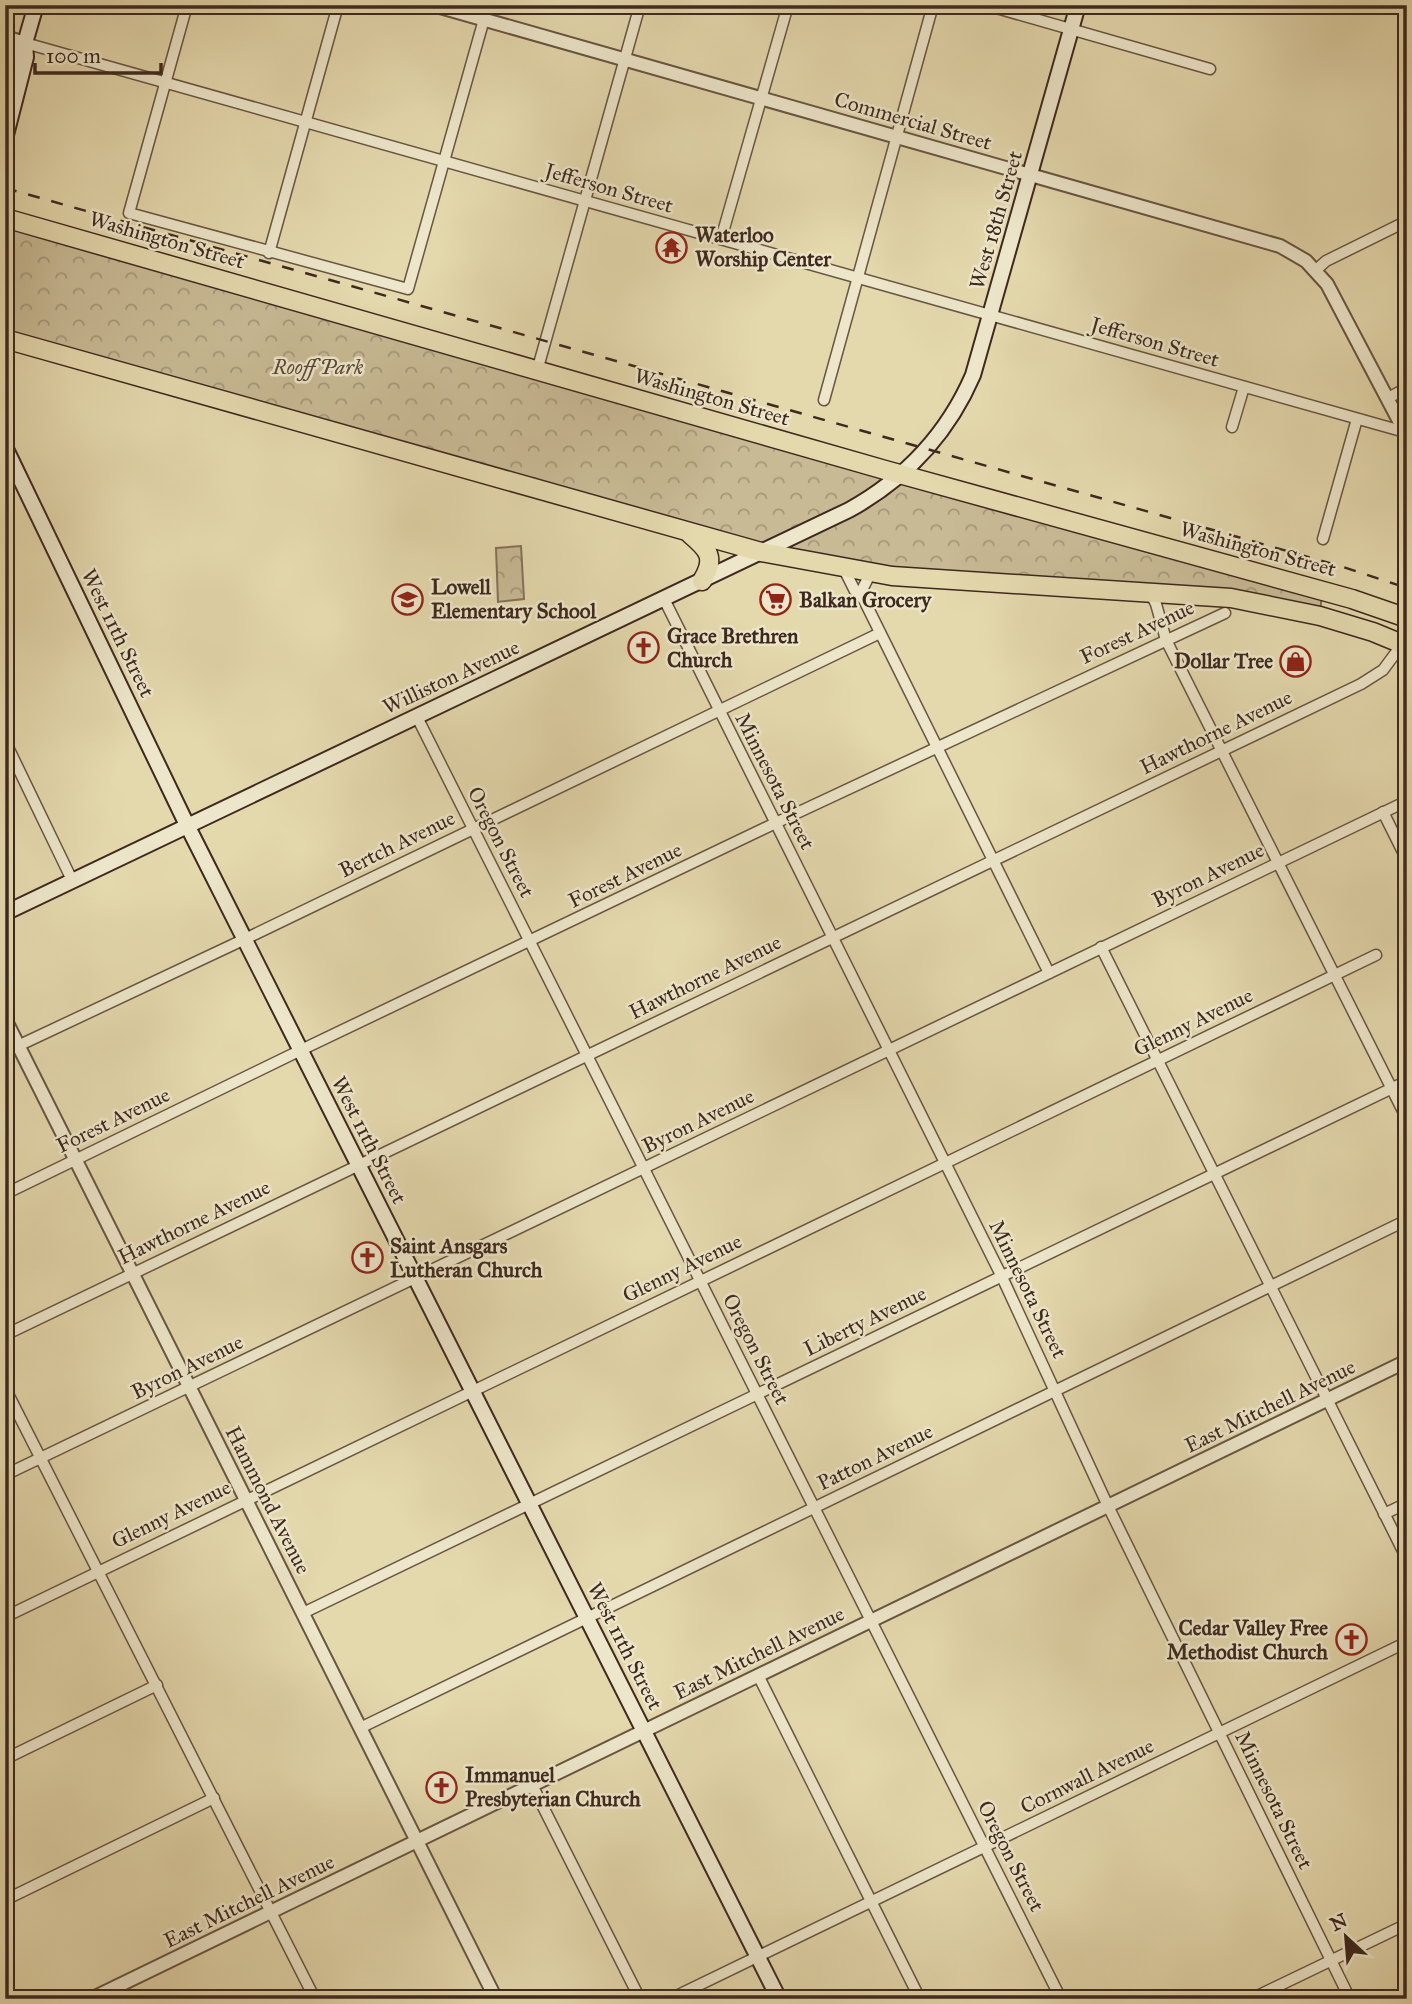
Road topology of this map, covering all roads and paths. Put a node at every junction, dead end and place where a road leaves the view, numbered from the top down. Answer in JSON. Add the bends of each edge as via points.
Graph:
{"nodes":[{"id":1,"x":36,"y":5,"type":"edge"},
{"id":2,"x":187,"y":5,"type":"edge"},
{"id":3,"x":338,"y":5,"type":"edge"},
{"id":4,"x":433,"y":5,"type":"edge"},
{"id":5,"x":488,"y":5,"type":"edge"},
{"id":6,"x":640,"y":5,"type":"edge"},
{"id":7,"x":788,"y":5,"type":"edge"},
{"id":8,"x":933,"y":5,"type":"edge"},
{"id":9,"x":986,"y":5,"type":"edge"},
{"id":10,"x":1078,"y":5,"type":"edge"},
{"id":11,"x":484,"y":20,"type":"junction"},
{"id":12,"x":1071,"y":29,"type":"junction"},
{"id":13,"x":5,"y":37,"type":"edge"},
{"id":14,"x":25,"y":43,"type":"junction"},
{"id":15,"x":625,"y":59,"type":"junction"},
{"id":16,"x":1210,"y":69,"type":"dead end"},
{"id":17,"x":166,"y":83,"type":"junction"},
{"id":18,"x":5,"y":86,"type":"edge"},
{"id":19,"x":761,"y":98,"type":"junction"},
{"id":20,"x":305,"y":122,"type":"junction"},
{"id":21,"x":897,"y":136,"type":"junction"},
{"id":22,"x":5,"y":139,"type":"edge"},
{"id":23,"x":444,"y":161,"type":"junction"},
{"id":24,"x":1031,"y":174,"type":"junction"},
{"id":25,"x":585,"y":201,"type":"junction"},
{"id":26,"x":5,"y":218,"type":"edge"},
{"id":27,"x":1407,"y":220,"type":"edge"},
{"id":28,"x":721,"y":239,"type":"junction"},
{"id":29,"x":269,"y":253,"type":"junction"},
{"id":30,"x":1316,"y":270,"type":"junction"},
{"id":31,"x":858,"y":278,"type":"junction"},
{"id":32,"x":990,"y":315,"type":"junction"},
{"id":33,"x":5,"y":339,"type":"edge"},
{"id":34,"x":537,"y":371,"type":"junction"},
{"id":35,"x":1244,"y":387,"type":"junction"},
{"id":36,"x":1407,"y":388,"type":"edge"},
{"id":37,"x":1388,"y":398,"type":"junction"},
{"id":38,"x":824,"y":400,"type":"dead end"},
{"id":39,"x":1357,"y":419,"type":"junction"},
{"id":40,"x":1232,"y":427,"type":"dead end"},
{"id":41,"x":1406,"y":434,"type":"edge"},
{"id":42,"x":936,"y":438,"type":"joint"},
{"id":43,"x":5,"y":447,"type":"edge"},
{"id":44,"x":901,"y":474,"type":"junction"},
{"id":45,"x":687,"y":532,"type":"junction"},
{"id":46,"x":1323,"y":539,"type":"dead end"},
{"id":47,"x":761,"y":552,"type":"junction"},
{"id":48,"x":843,"y":568,"type":"junction"},
{"id":49,"x":871,"y":572,"type":"junction"},
{"id":50,"x":702,"y":581,"type":"junction"},
{"id":51,"x":1150,"y":592,"type":"junction"},
{"id":52,"x":1178,"y":593,"type":"junction"},
{"id":53,"x":863,"y":598,"type":"junction"},
{"id":54,"x":664,"y":599,"type":"junction"},
{"id":55,"x":1225,"y":613,"type":"dead end"},
{"id":56,"x":1160,"y":616,"type":"junction"},
{"id":57,"x":1407,"y":618,"type":"edge"},
{"id":58,"x":880,"y":634,"type":"junction"},
{"id":59,"x":1166,"y":640,"type":"junction"},
{"id":60,"x":1405,"y":642,"type":"edge"},
{"id":61,"x":718,"y":710,"type":"junction"},
{"id":62,"x":416,"y":717,"type":"junction"},
{"id":63,"x":5,"y":741,"type":"edge"},
{"id":64,"x":936,"y":747,"type":"junction"},
{"id":65,"x":1222,"y":751,"type":"junction"},
{"id":66,"x":1407,"y":801,"type":"edge"},
{"id":67,"x":1383,"y":812,"type":"junction"},
{"id":68,"x":775,"y":824,"type":"junction"},
{"id":69,"x":187,"y":825,"type":"junction"},
{"id":70,"x":473,"y":828,"type":"junction"},
{"id":71,"x":992,"y":860,"type":"junction"},
{"id":72,"x":1407,"y":860,"type":"edge"},
{"id":73,"x":1278,"y":863,"type":"junction"},
{"id":74,"x":72,"y":880,"type":"junction"},
{"id":75,"x":5,"y":913,"type":"edge"},
{"id":76,"x":832,"y":937,"type":"junction"},
{"id":77,"x":245,"y":939,"type":"junction"},
{"id":78,"x":530,"y":942,"type":"junction"},
{"id":79,"x":1101,"y":947,"type":"junction"},
{"id":80,"x":1376,"y":955,"type":"dead end"},
{"id":81,"x":1049,"y":973,"type":"junction"},
{"id":82,"x":1335,"y":975,"type":"junction"},
{"id":83,"x":5,"y":1019,"type":"edge"},
{"id":84,"x":19,"y":1046,"type":"junction"},
{"id":85,"x":301,"y":1050,"type":"junction"},
{"id":86,"x":888,"y":1051,"type":"junction"},
{"id":87,"x":5,"y":1052,"type":"edge"},
{"id":88,"x":587,"y":1056,"type":"junction"},
{"id":89,"x":1158,"y":1060,"type":"junction"},
{"id":90,"x":1407,"y":1081,"type":"edge"},
{"id":91,"x":1391,"y":1089,"type":"junction"},
{"id":92,"x":1407,"y":1119,"type":"edge"},
{"id":93,"x":76,"y":1160,"type":"junction"},
{"id":94,"x":945,"y":1163,"type":"junction"},
{"id":95,"x":358,"y":1165,"type":"junction"},
{"id":96,"x":644,"y":1168,"type":"junction"},
{"id":97,"x":1215,"y":1174,"type":"junction"},
{"id":98,"x":5,"y":1194,"type":"edge"},
{"id":99,"x":1407,"y":1220,"type":"edge"},
{"id":100,"x":132,"y":1273,"type":"junction"},
{"id":101,"x":415,"y":1277,"type":"junction"},
{"id":102,"x":1002,"y":1277,"type":"junction"},
{"id":103,"x":700,"y":1280,"type":"junction"},
{"id":104,"x":1271,"y":1286,"type":"junction"},
{"id":105,"x":5,"y":1335,"type":"edge"},
{"id":106,"x":1407,"y":1360,"type":"edge"},
{"id":107,"x":189,"y":1387,"type":"junction"},
{"id":108,"x":5,"y":1388,"type":"edge"},
{"id":109,"x":473,"y":1390,"type":"junction"},
{"id":110,"x":1055,"y":1391,"type":"junction"},
{"id":111,"x":757,"y":1394,"type":"junction"},
{"id":112,"x":1327,"y":1399,"type":"junction"},
{"id":113,"x":41,"y":1458,"type":"junction"},
{"id":114,"x":5,"y":1475,"type":"edge"},
{"id":115,"x":246,"y":1499,"type":"junction"},
{"id":116,"x":1407,"y":1503,"type":"edge"},
{"id":117,"x":530,"y":1504,"type":"junction"},
{"id":118,"x":1108,"y":1506,"type":"junction"},
{"id":119,"x":814,"y":1508,"type":"junction"},
{"id":120,"x":1384,"y":1514,"type":"junction"},
{"id":121,"x":1407,"y":1559,"type":"edge"},
{"id":122,"x":99,"y":1571,"type":"junction"},
{"id":123,"x":303,"y":1613,"type":"junction"},
{"id":124,"x":5,"y":1617,"type":"edge"},
{"id":125,"x":587,"y":1617,"type":"junction"},
{"id":126,"x":871,"y":1620,"type":"junction"},
{"id":127,"x":1407,"y":1642,"type":"edge"},
{"id":128,"x":758,"y":1675,"type":"junction"},
{"id":129,"x":157,"y":1685,"type":"junction"},
{"id":130,"x":360,"y":1728,"type":"junction"},
{"id":131,"x":644,"y":1731,"type":"junction"},
{"id":132,"x":1220,"y":1733,"type":"junction"},
{"id":133,"x":5,"y":1759,"type":"edge"},
{"id":134,"x":533,"y":1785,"type":"junction"},
{"id":135,"x":214,"y":1798,"type":"junction"},
{"id":136,"x":417,"y":1841,"type":"junction"},
{"id":137,"x":985,"y":1846,"type":"junction"},
{"id":138,"x":5,"y":1900,"type":"edge"},
{"id":139,"x":871,"y":1901,"type":"junction"},
{"id":140,"x":271,"y":1912,"type":"junction"},
{"id":141,"x":1407,"y":1924,"type":"edge"},
{"id":142,"x":757,"y":1956,"type":"junction"},
{"id":143,"x":1331,"y":1960,"type":"junction"},
{"id":144,"x":91,"y":1999,"type":"edge"},
{"id":145,"x":315,"y":1999,"type":"edge"},
{"id":146,"x":496,"y":1999,"type":"edge"},
{"id":147,"x":640,"y":1999,"type":"edge"},
{"id":148,"x":670,"y":1999,"type":"edge"},
{"id":149,"x":779,"y":1999,"type":"edge"},
{"id":150,"x":920,"y":1999,"type":"edge"},
{"id":151,"x":1061,"y":1999,"type":"edge"},
{"id":152,"x":1251,"y":1999,"type":"edge"},
{"id":153,"x":1350,"y":1999,"type":"edge"}],
"edges":[{"from":1,"to":14,"type":"main road"},
{"from":2,"to":17,"type":"street"},
{"from":3,"to":20,"type":"street"},
{"from":4,"to":11,"type":"street","name":"Commercial Street"},
{"from":5,"to":11,"type":"street"},
{"from":6,"to":15,"type":"street"},
{"from":7,"to":19,"type":"street"},
{"from":8,"to":21,"type":"street"},
{"from":9,"to":12,"type":"street"},
{"from":10,"to":12,"type":"main road","name":"West 18th Street"},
{"from":11,"to":15,"type":"street","name":"Commercial Street"},
{"from":11,"to":23,"type":"street"},
{"from":12,"to":16,"type":"street"},
{"from":12,"to":24,"type":"main road","name":"West 18th Street"},
{"from":13,"to":14,"type":"street","name":"Jefferson Street"},
{"from":14,"to":17,"type":"street","name":"Jefferson Street"},
{"from":14,"to":18,"type":"main road","via":[[15,56]]},
{"from":14,"to":22,"type":"main road","via":[[26,57]]},
{"from":15,"to":19,"type":"street","name":"Commercial Street"},
{"from":15,"to":25,"type":"street"},
{"from":17,"to":20,"type":"street","name":"Jefferson Street"},
{"from":17,"to":29,"type":"street","via":[[129,213]]},
{"from":19,"to":21,"type":"street","name":"Commercial Street"},
{"from":19,"to":28,"type":"street"},
{"from":20,"to":23,"type":"street","name":"Jefferson Street"},
{"from":20,"to":29,"type":"street"},
{"from":21,"to":24,"type":"street","name":"Commercial Street"},
{"from":21,"to":31,"type":"street"},
{"from":23,"to":25,"type":"street","name":"Jefferson Street"},
{"from":23,"to":29,"type":"street","via":[[408,289]]},
{"from":24,"to":30,"type":"street","name":"Commercial Street","via":[[1280,246]]},
{"from":24,"to":32,"type":"main road","name":"West 18th Street"},
{"from":25,"to":28,"type":"street","name":"Jefferson Street"},
{"from":25,"to":34,"type":"street"},
{"from":26,"to":34,"type":"highway","name":"Washington Street"},
{"from":27,"to":30,"type":"street"},
{"from":28,"to":31,"type":"street","name":"Jefferson Street"},
{"from":30,"to":37,"type":"street","name":"Commercial Street"},
{"from":31,"to":32,"type":"street","name":"Jefferson Street"},
{"from":31,"to":38,"type":"street"},
{"from":32,"to":35,"type":"street","name":"Jefferson Street"},
{"from":32,"to":42,"type":"main road","name":"West 18th Street","via":[[973,375]]},
{"from":33,"to":45,"type":"highway"},
{"from":34,"to":44,"type":"highway","name":"Washington Street"},
{"from":35,"to":39,"type":"street","name":"Jefferson Street"},
{"from":35,"to":40,"type":"street"},
{"from":36,"to":37,"type":"street"},
{"from":37,"to":41,"type":"street","name":"Commercial Street"},
{"from":39,"to":41,"type":"street","name":"Jefferson Street"},
{"from":39,"to":46,"type":"street"},
{"from":42,"to":44,"type":"main road","name":"Williston Avenue"},
{"from":43,"to":69,"type":"main road","name":"West 11th Street"},
{"from":44,"to":47,"type":"main road","name":"Williston Avenue","via":[[862,503]]},
{"from":44,"to":57,"type":"highway","name":"Washington Street","via":[[1352,598]]},
{"from":45,"to":47,"type":"highway"},
{"from":45,"to":50,"type":"highway","via":[[709,555]]},
{"from":47,"to":48,"type":"highway"},
{"from":47,"to":50,"type":"main road","name":"Williston Avenue"},
{"from":48,"to":49,"type":"highway"},
{"from":48,"to":53,"type":"street"},
{"from":49,"to":51,"type":"highway"},
{"from":49,"to":53,"type":"street"},
{"from":50,"to":54,"type":"main road","name":"Williston Avenue"},
{"from":51,"to":52,"type":"highway"},
{"from":51,"to":56,"type":"street"},
{"from":52,"to":56,"type":"street"},
{"from":52,"to":60,"type":"highway","via":[[1293,609]]},
{"from":53,"to":58,"type":"street"},
{"from":54,"to":61,"type":"street","name":"Minnesota Street"},
{"from":54,"to":62,"type":"main road","name":"Williston Avenue"},
{"from":55,"to":59,"type":"street","name":"Forest Avenue"},
{"from":56,"to":59,"type":"street"},
{"from":58,"to":61,"type":"street","name":"Bertch Avenue"},
{"from":58,"to":64,"type":"street"},
{"from":59,"to":64,"type":"street","name":"Forest Avenue"},
{"from":59,"to":65,"type":"street"},
{"from":60,"to":65,"type":"street","name":"Hawthorne Avenue","via":[[1373,677]]},
{"from":61,"to":68,"type":"street","name":"Minnesota Street"},
{"from":61,"to":70,"type":"street","name":"Bertch Avenue"},
{"from":62,"to":69,"type":"main road","name":"Williston Avenue"},
{"from":62,"to":70,"type":"street","name":"Oregon Street"},
{"from":63,"to":74,"type":"street"},
{"from":64,"to":68,"type":"street","name":"Forest Avenue"},
{"from":64,"to":71,"type":"street"},
{"from":65,"to":71,"type":"street","name":"Hawthorne Avenue"},
{"from":65,"to":73,"type":"street"},
{"from":66,"to":67,"type":"street","name":"Byron Avenue"},
{"from":67,"to":72,"type":"street"},
{"from":67,"to":73,"type":"street","name":"Byron Avenue"},
{"from":68,"to":76,"type":"street","name":"Minnesota Street"},
{"from":68,"to":78,"type":"street","name":"Forest Avenue"},
{"from":69,"to":74,"type":"main road","name":"Williston Avenue"},
{"from":69,"to":77,"type":"main road","name":"West 11th Street"},
{"from":70,"to":77,"type":"street","name":"Bertch Avenue"},
{"from":70,"to":78,"type":"street","name":"Oregon Street"},
{"from":71,"to":76,"type":"street","name":"Hawthorne Avenue"},
{"from":71,"to":81,"type":"street"},
{"from":73,"to":79,"type":"street","name":"Byron Avenue"},
{"from":73,"to":82,"type":"street"},
{"from":74,"to":75,"type":"main road","name":"Williston Avenue"},
{"from":76,"to":86,"type":"street","name":"Minnesota Street"},
{"from":76,"to":88,"type":"street","name":"Hawthorne Avenue"},
{"from":77,"to":84,"type":"street","name":"Bertch Avenue"},
{"from":77,"to":85,"type":"main road","name":"West 11th Street"},
{"from":78,"to":85,"type":"street","name":"Forest Avenue"},
{"from":78,"to":88,"type":"street","name":"Oregon Street"},
{"from":79,"to":81,"type":"street","name":"Byron Avenue"},
{"from":79,"to":89,"type":"street"},
{"from":80,"to":82,"type":"street","name":"Glenny Avenue"},
{"from":81,"to":86,"type":"street","name":"Byron Avenue"},
{"from":82,"to":89,"type":"street","name":"Glenny Avenue"},
{"from":82,"to":91,"type":"street"},
{"from":83,"to":84,"type":"street","name":"Hammond Avenue"},
{"from":84,"to":87,"type":"street","name":"Bertch Avenue"},
{"from":84,"to":93,"type":"street","name":"Hammond Avenue"},
{"from":85,"to":93,"type":"street","name":"Forest Avenue"},
{"from":85,"to":95,"type":"main road","name":"West 11th Street"},
{"from":86,"to":94,"type":"street","name":"Minnesota Street"},
{"from":86,"to":96,"type":"street","name":"Byron Avenue"},
{"from":88,"to":95,"type":"street","name":"Hawthorne Avenue"},
{"from":88,"to":96,"type":"street","name":"Oregon Street"},
{"from":89,"to":94,"type":"street","name":"Glenny Avenue"},
{"from":89,"to":97,"type":"street"},
{"from":90,"to":91,"type":"street","name":"Liberty Avenue"},
{"from":91,"to":92,"type":"street"},
{"from":91,"to":97,"type":"street","name":"Liberty Avenue"},
{"from":93,"to":98,"type":"street","name":"Forest Avenue"},
{"from":93,"to":100,"type":"street","name":"Hammond Avenue"},
{"from":94,"to":102,"type":"street","name":"Minnesota Street"},
{"from":94,"to":103,"type":"street","name":"Glenny Avenue"},
{"from":95,"to":100,"type":"street","name":"Hawthorne Avenue"},
{"from":95,"to":101,"type":"main road","name":"West 11th Street"},
{"from":96,"to":101,"type":"street","name":"Byron Avenue"},
{"from":96,"to":103,"type":"street","name":"Oregon Street"},
{"from":97,"to":102,"type":"street","name":"Liberty Avenue"},
{"from":97,"to":104,"type":"street"},
{"from":99,"to":104,"type":"street","name":"Patton Avenue"},
{"from":100,"to":105,"type":"street","name":"Hawthorne Avenue"},
{"from":100,"to":107,"type":"street","name":"Hammond Avenue"},
{"from":101,"to":107,"type":"street","name":"Byron Avenue"},
{"from":101,"to":109,"type":"main road","name":"West 11th Street"},
{"from":102,"to":110,"type":"street","name":"Minnesota Street"},
{"from":102,"to":111,"type":"street","name":"Liberty Avenue"},
{"from":103,"to":109,"type":"street","name":"Glenny Avenue"},
{"from":103,"to":111,"type":"street","name":"Oregon Street"},
{"from":104,"to":110,"type":"street","name":"Patton Avenue"},
{"from":104,"to":112,"type":"street"},
{"from":106,"to":112,"type":"street","name":"East Mitchell Avenue"},
{"from":107,"to":113,"type":"street","name":"Byron Avenue"},
{"from":107,"to":115,"type":"street","name":"Hammond Avenue"},
{"from":108,"to":113,"type":"street"},
{"from":109,"to":115,"type":"street","name":"Glenny Avenue"},
{"from":109,"to":117,"type":"main road","name":"West 11th Street"},
{"from":110,"to":118,"type":"street","name":"Minnesota Street"},
{"from":110,"to":119,"type":"street","name":"Patton Avenue"},
{"from":111,"to":117,"type":"street","name":"Liberty Avenue"},
{"from":111,"to":119,"type":"street","name":"Oregon Street"},
{"from":112,"to":118,"type":"street","name":"East Mitchell Avenue"},
{"from":112,"to":120,"type":"street"},
{"from":113,"to":114,"type":"street","name":"Byron Avenue"},
{"from":113,"to":122,"type":"street"},
{"from":115,"to":122,"type":"street","name":"Glenny Avenue"},
{"from":115,"to":123,"type":"street","name":"Hammond Avenue"},
{"from":116,"to":120,"type":"street"},
{"from":117,"to":123,"type":"street","name":"Liberty Avenue"},
{"from":117,"to":125,"type":"main road","name":"West 11th Street"},
{"from":118,"to":126,"type":"street","name":"East Mitchell Avenue"},
{"from":118,"to":132,"type":"street","name":"Minnesota Street"},
{"from":119,"to":125,"type":"street","name":"Patton Avenue"},
{"from":119,"to":126,"type":"street","name":"Oregon Street"},
{"from":120,"to":121,"type":"street"},
{"from":122,"to":124,"type":"street","name":"Glenny Avenue"},
{"from":122,"to":129,"type":"street"},
{"from":123,"to":130,"type":"street","name":"Hammond Avenue"},
{"from":125,"to":130,"type":"street","name":"Patton Avenue"},
{"from":125,"to":131,"type":"main road","name":"West 11th Street"},
{"from":126,"to":128,"type":"street","name":"East Mitchell Avenue"},
{"from":126,"to":137,"type":"street","name":"Oregon Street"},
{"from":127,"to":132,"type":"street","name":"Cornwall Avenue"},
{"from":128,"to":131,"type":"street","name":"East Mitchell Avenue"},
{"from":128,"to":139,"type":"street"},
{"from":129,"to":133,"type":"street"},
{"from":129,"to":135,"type":"street"},
{"from":130,"to":136,"type":"street","name":"Hammond Avenue"},
{"from":131,"to":134,"type":"street","name":"East Mitchell Avenue"},
{"from":131,"to":142,"type":"main road","name":"West 11th Street"},
{"from":132,"to":137,"type":"street","name":"Cornwall Avenue"},
{"from":132,"to":143,"type":"street","name":"Minnesota Street"},
{"from":134,"to":136,"type":"street","name":"East Mitchell Avenue"},
{"from":134,"to":147,"type":"street"},
{"from":135,"to":138,"type":"street"},
{"from":135,"to":140,"type":"street"},
{"from":136,"to":140,"type":"street","name":"East Mitchell Avenue"},
{"from":136,"to":146,"type":"street","name":"Hammond Avenue"},
{"from":137,"to":139,"type":"street","name":"Cornwall Avenue"},
{"from":137,"to":151,"type":"street","name":"Oregon Street"},
{"from":139,"to":142,"type":"street","name":"Cornwall Avenue"},
{"from":139,"to":150,"type":"street"},
{"from":140,"to":144,"type":"street","name":"East Mitchell Avenue"},
{"from":140,"to":145,"type":"street"},
{"from":141,"to":143,"type":"street"},
{"from":142,"to":148,"type":"street","name":"Cornwall Avenue"},
{"from":142,"to":149,"type":"main road","name":"West 11th Street"},
{"from":143,"to":152,"type":"street"},
{"from":143,"to":153,"type":"street","name":"Minnesota Street"}]}
